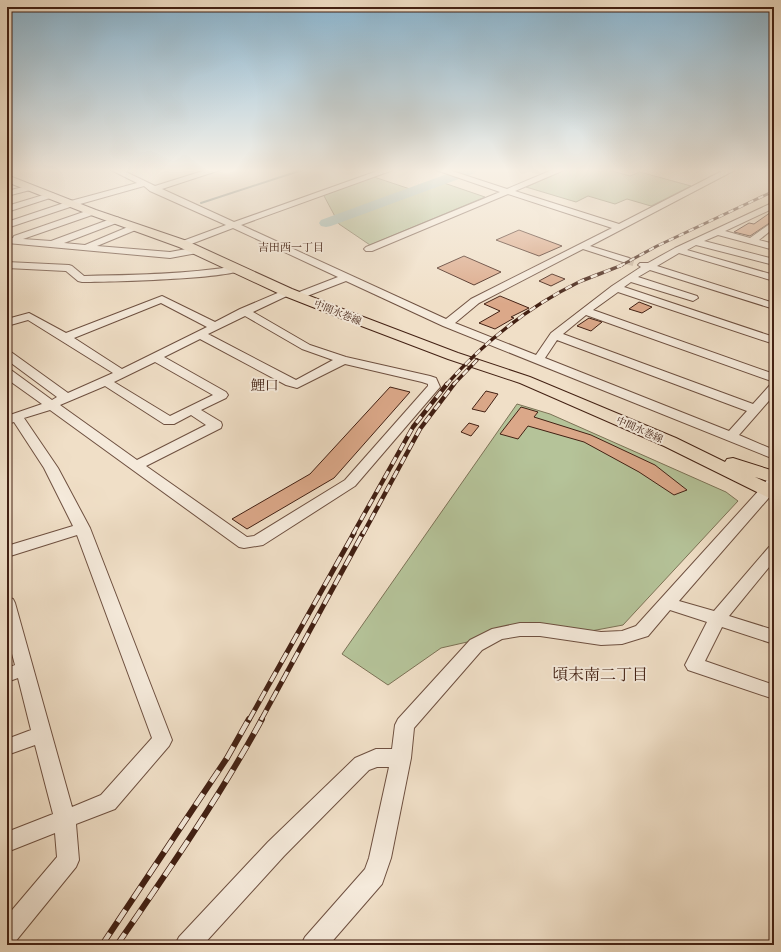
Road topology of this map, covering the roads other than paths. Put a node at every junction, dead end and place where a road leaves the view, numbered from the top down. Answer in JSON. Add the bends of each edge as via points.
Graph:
{"nodes":[{"id":1,"x":37,"y":214,"type":"edge"},
{"id":2,"x":86,"y":214,"type":"edge"},
{"id":3,"x":99,"y":214,"type":"edge"},
{"id":4,"x":210,"y":214,"type":"edge"},
{"id":5,"x":263,"y":214,"type":"edge"},
{"id":6,"x":453,"y":214,"type":"edge"},
{"id":7,"x":579,"y":214,"type":"edge"},
{"id":8,"x":644,"y":214,"type":"edge"},
{"id":9,"x":754,"y":214,"type":"edge"},
{"id":10,"x":748,"y":217,"type":"junction"},
{"id":11,"x":116,"y":220,"type":"junction"},
{"id":12,"x":7,"y":224,"type":"edge"},
{"id":13,"x":774,"y":224,"type":"edge"},
{"id":14,"x":233,"y":225,"type":"junction"},
{"id":15,"x":136,"y":227,"type":"junction"},
{"id":16,"x":619,"y":227,"type":"junction"},
{"id":17,"x":770,"y":231,"type":"edge"},
{"id":18,"x":718,"y":232,"type":"junction"},
{"id":19,"x":752,"y":241,"type":"junction"},
{"id":20,"x":12,"y":242,"type":"edge"},
{"id":21,"x":695,"y":242,"type":"junction"},
{"id":22,"x":51,"y":244,"type":"junction"},
{"id":23,"x":183,"y":244,"type":"junction"},
{"id":24,"x":582,"y":246,"type":"junction"},
{"id":25,"x":87,"y":247,"type":"junction"},
{"id":26,"x":774,"y":247,"type":"edge"},
{"id":27,"x":369,"y":249,"type":"dead end"},
{"id":28,"x":197,"y":250,"type":"junction"},
{"id":29,"x":678,"y":250,"type":"junction"},
{"id":30,"x":626,"y":260,"type":"tunnel mouth"},
{"id":31,"x":774,"y":262,"type":"edge"},
{"id":32,"x":637,"y":263,"type":"tunnel mouth"},
{"id":33,"x":7,"y":265,"type":"edge"},
{"id":34,"x":648,"y":267,"type":"junction"},
{"id":35,"x":237,"y":269,"type":"junction"},
{"id":36,"x":345,"y":278,"type":"junction"},
{"id":37,"x":630,"y":278,"type":"junction"},
{"id":38,"x":774,"y":278,"type":"edge"},
{"id":39,"x":616,"y":288,"type":"junction"},
{"id":40,"x":292,"y":294,"type":"junction"},
{"id":41,"x":693,"y":298,"type":"dead end"},
{"id":42,"x":774,"y":306,"type":"edge"},
{"id":43,"x":244,"y":311,"type":"junction"},
{"id":44,"x":585,"y":311,"type":"junction"},
{"id":45,"x":7,"y":323,"type":"edge"},
{"id":46,"x":447,"y":324,"type":"junction"},
{"id":47,"x":214,"y":326,"type":"junction"},
{"id":48,"x":199,"y":334,"type":"junction"},
{"id":49,"x":555,"y":335,"type":"junction"},
{"id":50,"x":65,"y":337,"type":"junction"},
{"id":51,"x":774,"y":341,"type":"edge"},
{"id":52,"x":7,"y":354,"type":"edge"},
{"id":53,"x":156,"y":357,"type":"junction"},
{"id":54,"x":343,"y":360,"type":"junction"},
{"id":55,"x":538,"y":360,"type":"junction"},
{"id":56,"x":7,"y":373,"type":"edge"},
{"id":57,"x":121,"y":373,"type":"junction"},
{"id":58,"x":774,"y":378,"type":"edge"},
{"id":59,"x":105,"y":381,"type":"junction"},
{"id":60,"x":12,"y":382,"type":"edge"},
{"id":61,"x":774,"y":388,"type":"edge"},
{"id":62,"x":66,"y":398,"type":"junction"},
{"id":63,"x":51,"y":405,"type":"junction"},
{"id":64,"x":754,"y":409,"type":"junction"},
{"id":65,"x":192,"y":410,"type":"junction"},
{"id":66,"x":12,"y":418,"type":"edge"},
{"id":67,"x":731,"y":436,"type":"junction"},
{"id":68,"x":774,"y":455,"type":"edge"},
{"id":69,"x":136,"y":466,"type":"junction"},
{"id":70,"x":773,"y":485,"type":"edge"},
{"id":71,"x":82,"y":528,"type":"junction"},
{"id":72,"x":774,"y":551,"type":"edge"},
{"id":73,"x":7,"y":552,"type":"edge"},
{"id":74,"x":667,"y":603,"type":"junction"},
{"id":75,"x":8,"y":610,"type":"edge"},
{"id":76,"x":717,"y":619,"type":"junction"},
{"id":77,"x":774,"y":637,"type":"edge"},
{"id":78,"x":25,"y":669,"type":"junction"},
{"id":79,"x":7,"y":676,"type":"edge"},
{"id":80,"x":774,"y":692,"type":"edge"},
{"id":81,"x":42,"y":734,"type":"junction"},
{"id":82,"x":7,"y":747,"type":"edge"},
{"id":83,"x":401,"y":758,"type":"junction"},
{"id":84,"x":64,"y":819,"type":"junction"},
{"id":85,"x":7,"y":842,"type":"edge"},
{"id":86,"x":7,"y":934,"type":"edge"},
{"id":87,"x":187,"y":945,"type":"edge"},
{"id":88,"x":313,"y":945,"type":"edge"}],
"edges":[{"from":1,"to":12,"type":"street"},
{"from":2,"to":20,"type":"street"},
{"from":3,"to":11,"type":"main road","name":"中間水巻線"},
{"from":4,"to":14,"type":"street"},
{"from":5,"to":14,"type":"street"},
{"from":6,"to":27,"type":"street"},
{"from":7,"to":16,"type":"street"},
{"from":8,"to":16,"type":"street"},
{"from":9,"to":10,"type":"street"},
{"from":10,"to":13,"type":"street"},
{"from":10,"to":18,"type":"street"},
{"from":11,"to":15,"type":"main road","name":"中間水巻線"},
{"from":11,"to":22,"type":"street"},
{"from":13,"to":17,"type":"street"},
{"from":14,"to":23,"type":"street"},
{"from":14,"to":36,"type":"street"},
{"from":15,"to":23,"type":"main road","name":"中間水巻線"},
{"from":15,"to":25,"type":"street"},
{"from":16,"to":24,"type":"street"},
{"from":17,"to":19,"type":"street"},
{"from":18,"to":19,"type":"street"},
{"from":18,"to":21,"type":"street"},
{"from":19,"to":26,"type":"street"},
{"from":20,"to":22,"type":"street"},
{"from":21,"to":29,"type":"street"},
{"from":21,"to":31,"type":"street"},
{"from":22,"to":25,"type":"street"},
{"from":23,"to":28,"type":"main road","name":"中間水巻線"},
{"from":24,"to":30,"type":"street"},
{"from":24,"to":46,"type":"street","via":[[475,301]]},
{"from":25,"to":28,"type":"street","via":[[170,255]]},
{"from":28,"to":35,"type":"main road","name":"中間水巻線"},
{"from":29,"to":34,"type":"street"},
{"from":29,"to":38,"type":"street"},
{"from":32,"to":34,"type":"street"},
{"from":33,"to":35,"type":"street","via":[[69,268],[82,279],[206,274]]},
{"from":34,"to":37,"type":"street"},
{"from":34,"to":42,"type":"street"},
{"from":35,"to":40,"type":"main road","name":"中間水巻線"},
{"from":36,"to":40,"type":"street"},
{"from":36,"to":46,"type":"street"},
{"from":37,"to":39,"type":"street"},
{"from":37,"to":41,"type":"street"},
{"from":39,"to":44,"type":"street"},
{"from":39,"to":51,"type":"street"},
{"from":40,"to":43,"type":"street"},
{"from":40,"to":70,"type":"main road","name":"中間水巻線","via":[[453,356],[525,380]]},
{"from":43,"to":47,"type":"street"},
{"from":43,"to":54,"type":"street","via":[[306,347]]},
{"from":44,"to":49,"type":"street"},
{"from":44,"to":58,"type":"street"},
{"from":45,"to":50,"type":"street","via":[[29,316]]},
{"from":46,"to":55,"type":"street"},
{"from":47,"to":48,"type":"street"},
{"from":47,"to":50,"type":"street","via":[[162,299]]},
{"from":48,"to":53,"type":"street"},
{"from":48,"to":54,"type":"street","via":[[297,384]]},
{"from":49,"to":55,"type":"street"},
{"from":49,"to":64,"type":"street"},
{"from":50,"to":57,"type":"street"},
{"from":52,"to":62,"type":"street"},
{"from":53,"to":57,"type":"street"},
{"from":53,"to":65,"type":"street","via":[[222,394]]},
{"from":54,"to":69,"type":"street","via":[[426,379],[432,381],[434,387],[350,483],[258,541],[244,543]]},
{"from":55,"to":67,"type":"street"},
{"from":56,"to":60,"type":"street"},
{"from":57,"to":59,"type":"street"},
{"from":59,"to":62,"type":"street"},
{"from":59,"to":65,"type":"street","via":[[168,421]]},
{"from":60,"to":63,"type":"street"},
{"from":61,"to":64,"type":"street"},
{"from":62,"to":63,"type":"street"},
{"from":63,"to":66,"type":"street"},
{"from":63,"to":69,"type":"street"},
{"from":64,"to":67,"type":"street"},
{"from":65,"to":69,"type":"street","via":[[216,425]]},
{"from":66,"to":71,"type":"street","via":[[51,468]]},
{"from":67,"to":68,"type":"street"},
{"from":70,"to":74,"type":"street"},
{"from":71,"to":73,"type":"street"},
{"from":71,"to":84,"type":"street","via":[[162,740],[108,802]]},
{"from":72,"to":76,"type":"street"},
{"from":74,"to":76,"type":"street"},
{"from":74,"to":83,"type":"street","via":[[642,631],[621,639],[523,628],[504,630],[489,636],[476,645],[405,726]]},
{"from":75,"to":78,"type":"street"},
{"from":76,"to":77,"type":"street"},
{"from":76,"to":80,"type":"street","via":[[694,665]]},
{"from":78,"to":79,"type":"street"},
{"from":78,"to":81,"type":"street"},
{"from":81,"to":82,"type":"street"},
{"from":81,"to":84,"type":"street"},
{"from":83,"to":87,"type":"street","via":[[376,758],[362,764],[276,849]]},
{"from":83,"to":88,"type":"street","via":[[374,876]]},
{"from":84,"to":85,"type":"street"},
{"from":84,"to":86,"type":"street","via":[[68,860]]}]}
